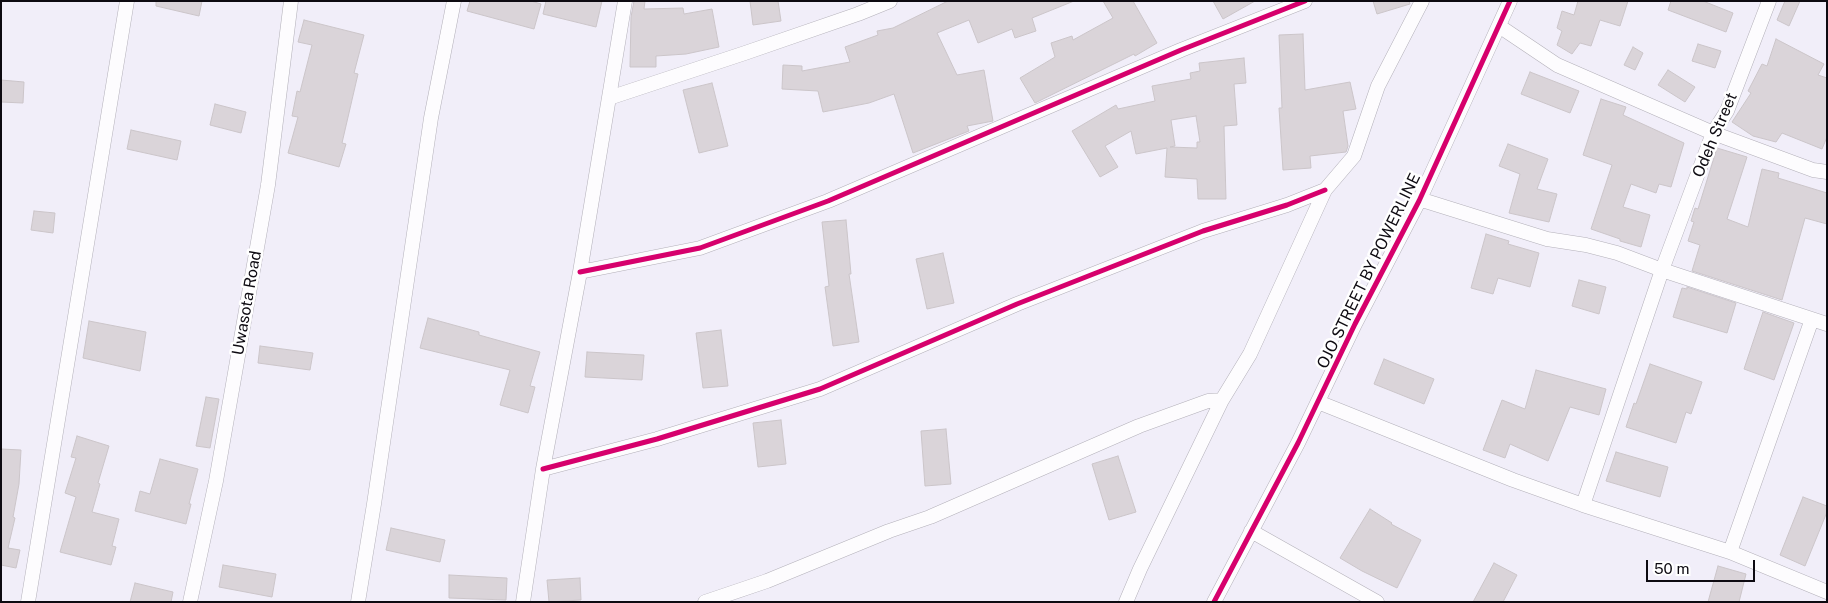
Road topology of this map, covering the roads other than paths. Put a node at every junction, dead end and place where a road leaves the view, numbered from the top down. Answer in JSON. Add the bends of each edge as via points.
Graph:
{"nodes":[{"id":1,"x":127,"y":1,"type":"edge"},
{"id":2,"x":291,"y":1,"type":"edge"},
{"id":3,"x":454,"y":1,"type":"edge"},
{"id":4,"x":625,"y":1,"type":"edge"},
{"id":5,"x":890,"y":1,"type":"edge"},
{"id":6,"x":1305,"y":1,"type":"edge"},
{"id":7,"x":1422,"y":1,"type":"edge"},
{"id":8,"x":1510,"y":1,"type":"edge"},
{"id":9,"x":1769,"y":1,"type":"edge"},
{"id":10,"x":1499,"y":26,"type":"junction"},
{"id":11,"x":609,"y":98,"type":"junction"},
{"id":12,"x":1713,"y":133,"type":"junction"},
{"id":13,"x":1827,"y":172,"type":"edge"},
{"id":14,"x":1325,"y":190,"type":"junction"},
{"id":15,"x":1420,"y":199,"type":"junction"},
{"id":16,"x":1662,"y":270,"type":"junction"},
{"id":17,"x":580,"y":272,"type":"junction"},
{"id":18,"x":1812,"y":319,"type":"junction"},
{"id":19,"x":1827,"y":324,"type":"edge"},
{"id":20,"x":1222,"y":400,"type":"junction"},
{"id":21,"x":1318,"y":402,"type":"junction"},
{"id":22,"x":543,"y":469,"type":"junction"},
{"id":23,"x":1583,"y":505,"type":"junction"},
{"id":24,"x":1251,"y":531,"type":"junction"},
{"id":25,"x":1730,"y":552,"type":"junction"},
{"id":26,"x":1827,"y":592,"type":"edge"},
{"id":27,"x":28,"y":602,"type":"edge"},
{"id":28,"x":190,"y":602,"type":"edge"},
{"id":29,"x":358,"y":602,"type":"edge"},
{"id":30,"x":523,"y":602,"type":"edge"},
{"id":31,"x":705,"y":602,"type":"edge"},
{"id":32,"x":1126,"y":602,"type":"edge"},
{"id":33,"x":1214,"y":602,"type":"edge"},
{"id":34,"x":1377,"y":602,"type":"edge"}],
"edges":[{"from":1,"to":27,"type":"street"},
{"from":2,"to":28,"type":"street","name":"Uwasota Road","via":[[268,185],[216,481]]},
{"from":3,"to":29,"type":"street","via":[[431,118]]},
{"from":4,"to":11,"type":"street"},
{"from":5,"to":11,"type":"street"},
{"from":6,"to":17,"type":"street","via":[[1172,54],[828,201],[700,248]]},
{"from":7,"to":14,"type":"street","via":[[1378,86],[1354,156]]},
{"from":8,"to":10,"type":"street","name":"OJO STREET BY POWERLINE"},
{"from":9,"to":12,"type":"street","name":"Odeh Street","via":[[1727,111]]},
{"from":10,"to":12,"type":"street","via":[[1557,65]]},
{"from":10,"to":15,"type":"street","name":"OJO STREET BY POWERLINE"},
{"from":11,"to":17,"type":"street"},
{"from":12,"to":13,"type":"street","via":[[1813,170]]},
{"from":12,"to":16,"type":"street","name":"Odeh Street"},
{"from":14,"to":20,"type":"street","via":[[1250,354]]},
{"from":14,"to":22,"type":"street","via":[[1203,231],[1017,304],[820,389]]},
{"from":15,"to":16,"type":"street","via":[[1547,239],[1618,253]]},
{"from":15,"to":21,"type":"street","name":"OJO STREET BY POWERLINE"},
{"from":16,"to":18,"type":"street"},
{"from":16,"to":23,"type":"street","name":"Odeh Street"},
{"from":17,"to":22,"type":"street"},
{"from":18,"to":19,"type":"street"},
{"from":18,"to":25,"type":"street"},
{"from":20,"to":31,"type":"street","via":[[1208,401],[1139,426],[930,517],[768,581]]},
{"from":20,"to":32,"type":"street"},
{"from":21,"to":23,"type":"street"},
{"from":21,"to":24,"type":"street","name":"OJO STREET BY POWERLINE"},
{"from":22,"to":30,"type":"street"},
{"from":23,"to":25,"type":"street"},
{"from":24,"to":33,"type":"street","name":"OJO STREET BY POWERLINE"},
{"from":24,"to":34,"type":"street"},
{"from":25,"to":26,"type":"street"}]}
